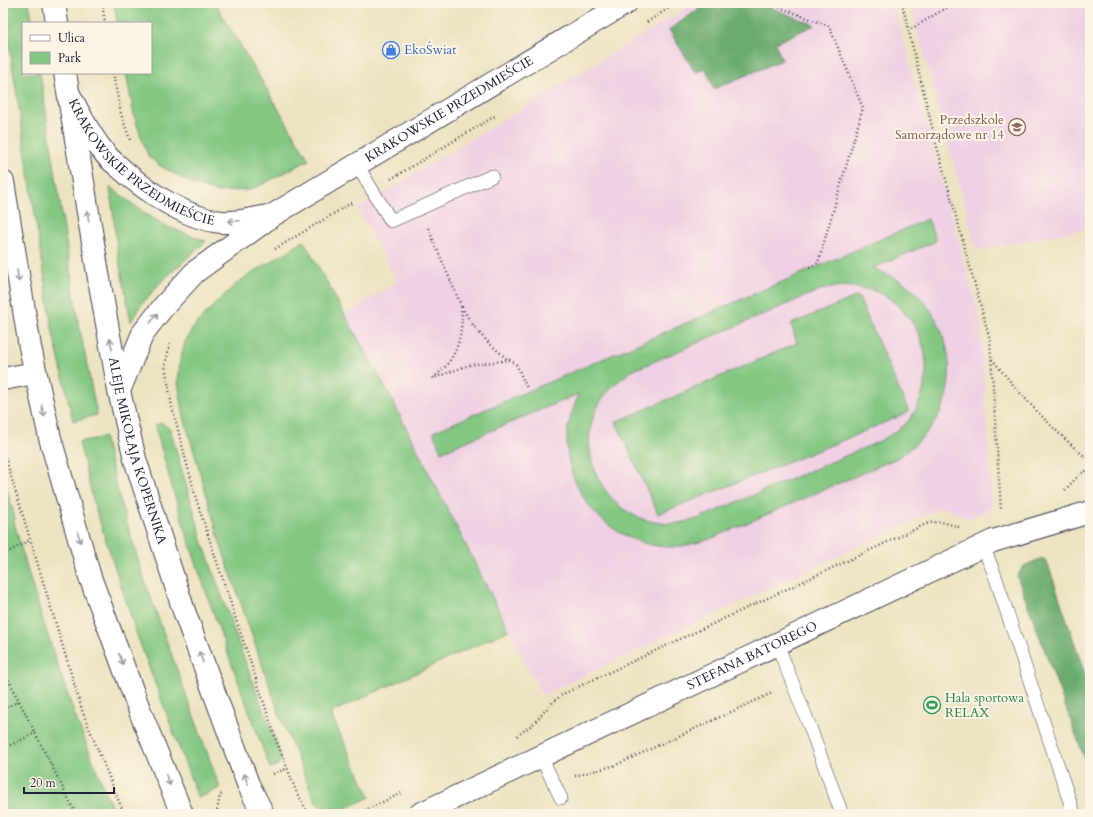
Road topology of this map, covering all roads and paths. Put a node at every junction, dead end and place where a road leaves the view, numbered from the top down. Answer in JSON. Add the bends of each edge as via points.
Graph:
{"nodes":[{"id":1,"x":54,"y":3,"type":"edge"},
{"id":2,"x":102,"y":3,"type":"edge"},
{"id":3,"x":626,"y":3,"type":"edge"},
{"id":4,"x":768,"y":3,"type":"edge"},
{"id":5,"x":902,"y":3,"type":"edge"},
{"id":6,"x":954,"y":3,"type":"edge"},
{"id":7,"x":58,"y":22,"type":"edge"},
{"id":8,"x":105,"y":22,"type":"edge"},
{"id":9,"x":908,"y":31,"type":"junction"},
{"id":10,"x":113,"y":74,"type":"edge"},
{"id":11,"x":66,"y":82,"type":"edge"},
{"id":12,"x":132,"y":144,"type":"dead end"},
{"id":13,"x":358,"y":165,"type":"junction"},
{"id":14,"x":492,"y":176,"type":"dead end"},
{"id":15,"x":3,"y":182,"type":"edge"},
{"id":16,"x":419,"y":208,"type":"junction"},
{"id":17,"x":273,"y":215,"type":"junction"},
{"id":18,"x":301,"y":233,"type":"dead end"},
{"id":19,"x":270,"y":252,"type":"dead end"},
{"id":20,"x":808,"y":268,"type":"dead end"},
{"id":21,"x":461,"y":305,"type":"junction"},
{"id":22,"x":171,"y":342,"type":"dead end"},
{"id":23,"x":991,"y":359,"type":"junction"},
{"id":24,"x":510,"y":360,"type":"junction"},
{"id":25,"x":35,"y":373,"type":"junction"},
{"id":26,"x":3,"y":379,"type":"edge"},
{"id":27,"x":527,"y":388,"type":"dead end"},
{"id":28,"x":119,"y":391,"type":"junction"},
{"id":29,"x":3,"y":450,"type":"edge"},
{"id":30,"x":1090,"y":461,"type":"edge"},
{"id":31,"x":1090,"y":469,"type":"edge"},
{"id":32,"x":1063,"y":492,"type":"dead end"},
{"id":33,"x":1090,"y":512,"type":"edge"},
{"id":34,"x":1001,"y":517,"type":"dead end"},
{"id":35,"x":966,"y":529,"type":"dead end"},
{"id":36,"x":30,"y":540,"type":"junction"},
{"id":37,"x":983,"y":546,"type":"junction"},
{"id":38,"x":3,"y":554,"type":"edge"},
{"id":39,"x":777,"y":644,"type":"junction"},
{"id":40,"x":3,"y":669,"type":"edge"},
{"id":41,"x":793,"y":684,"type":"junction"},
{"id":42,"x":19,"y":701,"type":"junction"},
{"id":43,"x":3,"y":709,"type":"edge"},
{"id":44,"x":35,"y":734,"type":"junction"},
{"id":45,"x":515,"y":737,"type":"dead end"},
{"id":46,"x":3,"y":749,"type":"edge"},
{"id":47,"x":541,"y":757,"type":"junction"},
{"id":48,"x":554,"y":782,"type":"junction"},
{"id":49,"x":405,"y":791,"type":"dead end"},
{"id":50,"x":561,"y":798,"type":"dead end"},
{"id":51,"x":76,"y":814,"type":"edge"},
{"id":52,"x":124,"y":814,"type":"edge"},
{"id":53,"x":182,"y":814,"type":"edge"},
{"id":54,"x":263,"y":814,"type":"edge"},
{"id":55,"x":315,"y":814,"type":"edge"},
{"id":56,"x":357,"y":814,"type":"edge"},
{"id":57,"x":420,"y":814,"type":"edge"},
{"id":58,"x":842,"y":814,"type":"edge"},
{"id":59,"x":1074,"y":814,"type":"edge"}],
"edges":[{"from":1,"to":7,"type":"street"},
{"from":2,"to":8,"type":"path"},
{"from":3,"to":13,"type":"street","name":"KRAKOWSKIE PRZEDMIEŚCIE"},
{"from":4,"to":20,"type":"path","via":[[828,26],[863,108],[818,263]]},
{"from":5,"to":9,"type":"path"},
{"from":6,"to":9,"type":"path"},
{"from":9,"to":23,"type":"path","via":[[990,340]]},
{"from":10,"to":12,"type":"path","via":[[121,114]]},
{"from":17,"to":11,"type":"street","name":"KRAKOWSKIE PRZEDMIEŚCIE","one_way":true,"via":[[246,221],[223,222],[207,220],[169,204],[135,182],[104,153],[91,134]]},
{"from":28,"to":11,"type":"street","name":"ALEJE MIKOŁAJA KOPERNIKA","one_way":true},
{"from":13,"to":16,"type":"lane","via":[[391,221]]},
{"from":13,"to":17,"type":"street","name":"KRAKOWSKIE PRZEDMIEŚCIE"},
{"from":14,"to":16,"type":"lane"},
{"from":15,"to":25,"type":"street","one_way":true},
{"from":16,"to":21,"type":"path"},
{"from":28,"to":17,"type":"street","name":"KRAKOWSKIE PRZEDMIEŚCIE","one_way":true,"via":[[143,333],[164,306],[195,272]]},
{"from":18,"to":19,"type":"path"},
{"from":21,"to":24,"type":"path","via":[[477,332]]},
{"from":21,"to":24,"type":"path","via":[[460,338],[454,354],[444,369],[431,379],[469,366]]},
{"from":22,"to":55,"type":"path","via":[[165,365],[172,407],[196,502],[296,790],[306,809]]},
{"from":23,"to":30,"type":"path","via":[[1070,444]]},
{"from":23,"to":34,"type":"path"},
{"from":24,"to":27,"type":"path","via":[[516,364]]},
{"from":25,"to":26,"type":"street"},
{"from":25,"to":53,"type":"street","one_way":true,"via":[[50,438],[90,577],[141,714]]},
{"from":54,"to":28,"type":"street","name":"ALEJE MIKOŁAJA KOPERNIKA","one_way":true,"via":[[248,784],[184,611],[135,459]]},
{"from":29,"to":36,"type":"path"},
{"from":31,"to":32,"type":"path","via":[[1080,474]]},
{"from":33,"to":37,"type":"street","name":"STEFANA BATOREGO"},
{"from":35,"to":45,"type":"path","via":[[945,522],[926,524],[563,694],[533,724]]},
{"from":36,"to":38,"type":"path"},
{"from":36,"to":52,"type":"path","via":[[83,713]]},
{"from":37,"to":39,"type":"street","name":"STEFANA BATOREGO"},
{"from":37,"to":59,"type":"lane"},
{"from":39,"to":41,"type":"lane"},
{"from":39,"to":47,"type":"street","name":"STEFANA BATOREGO"},
{"from":40,"to":42,"type":"path"},
{"from":41,"to":48,"type":"path","via":[[616,765]]},
{"from":41,"to":58,"type":"lane"},
{"from":42,"to":43,"type":"path"},
{"from":42,"to":44,"type":"path"},
{"from":44,"to":46,"type":"path"},
{"from":44,"to":51,"type":"path"},
{"from":47,"to":48,"type":"lane"},
{"from":47,"to":57,"type":"street","name":"STEFANA BATOREGO"},
{"from":48,"to":50,"type":"lane"},
{"from":49,"to":56,"type":"path"}]}
